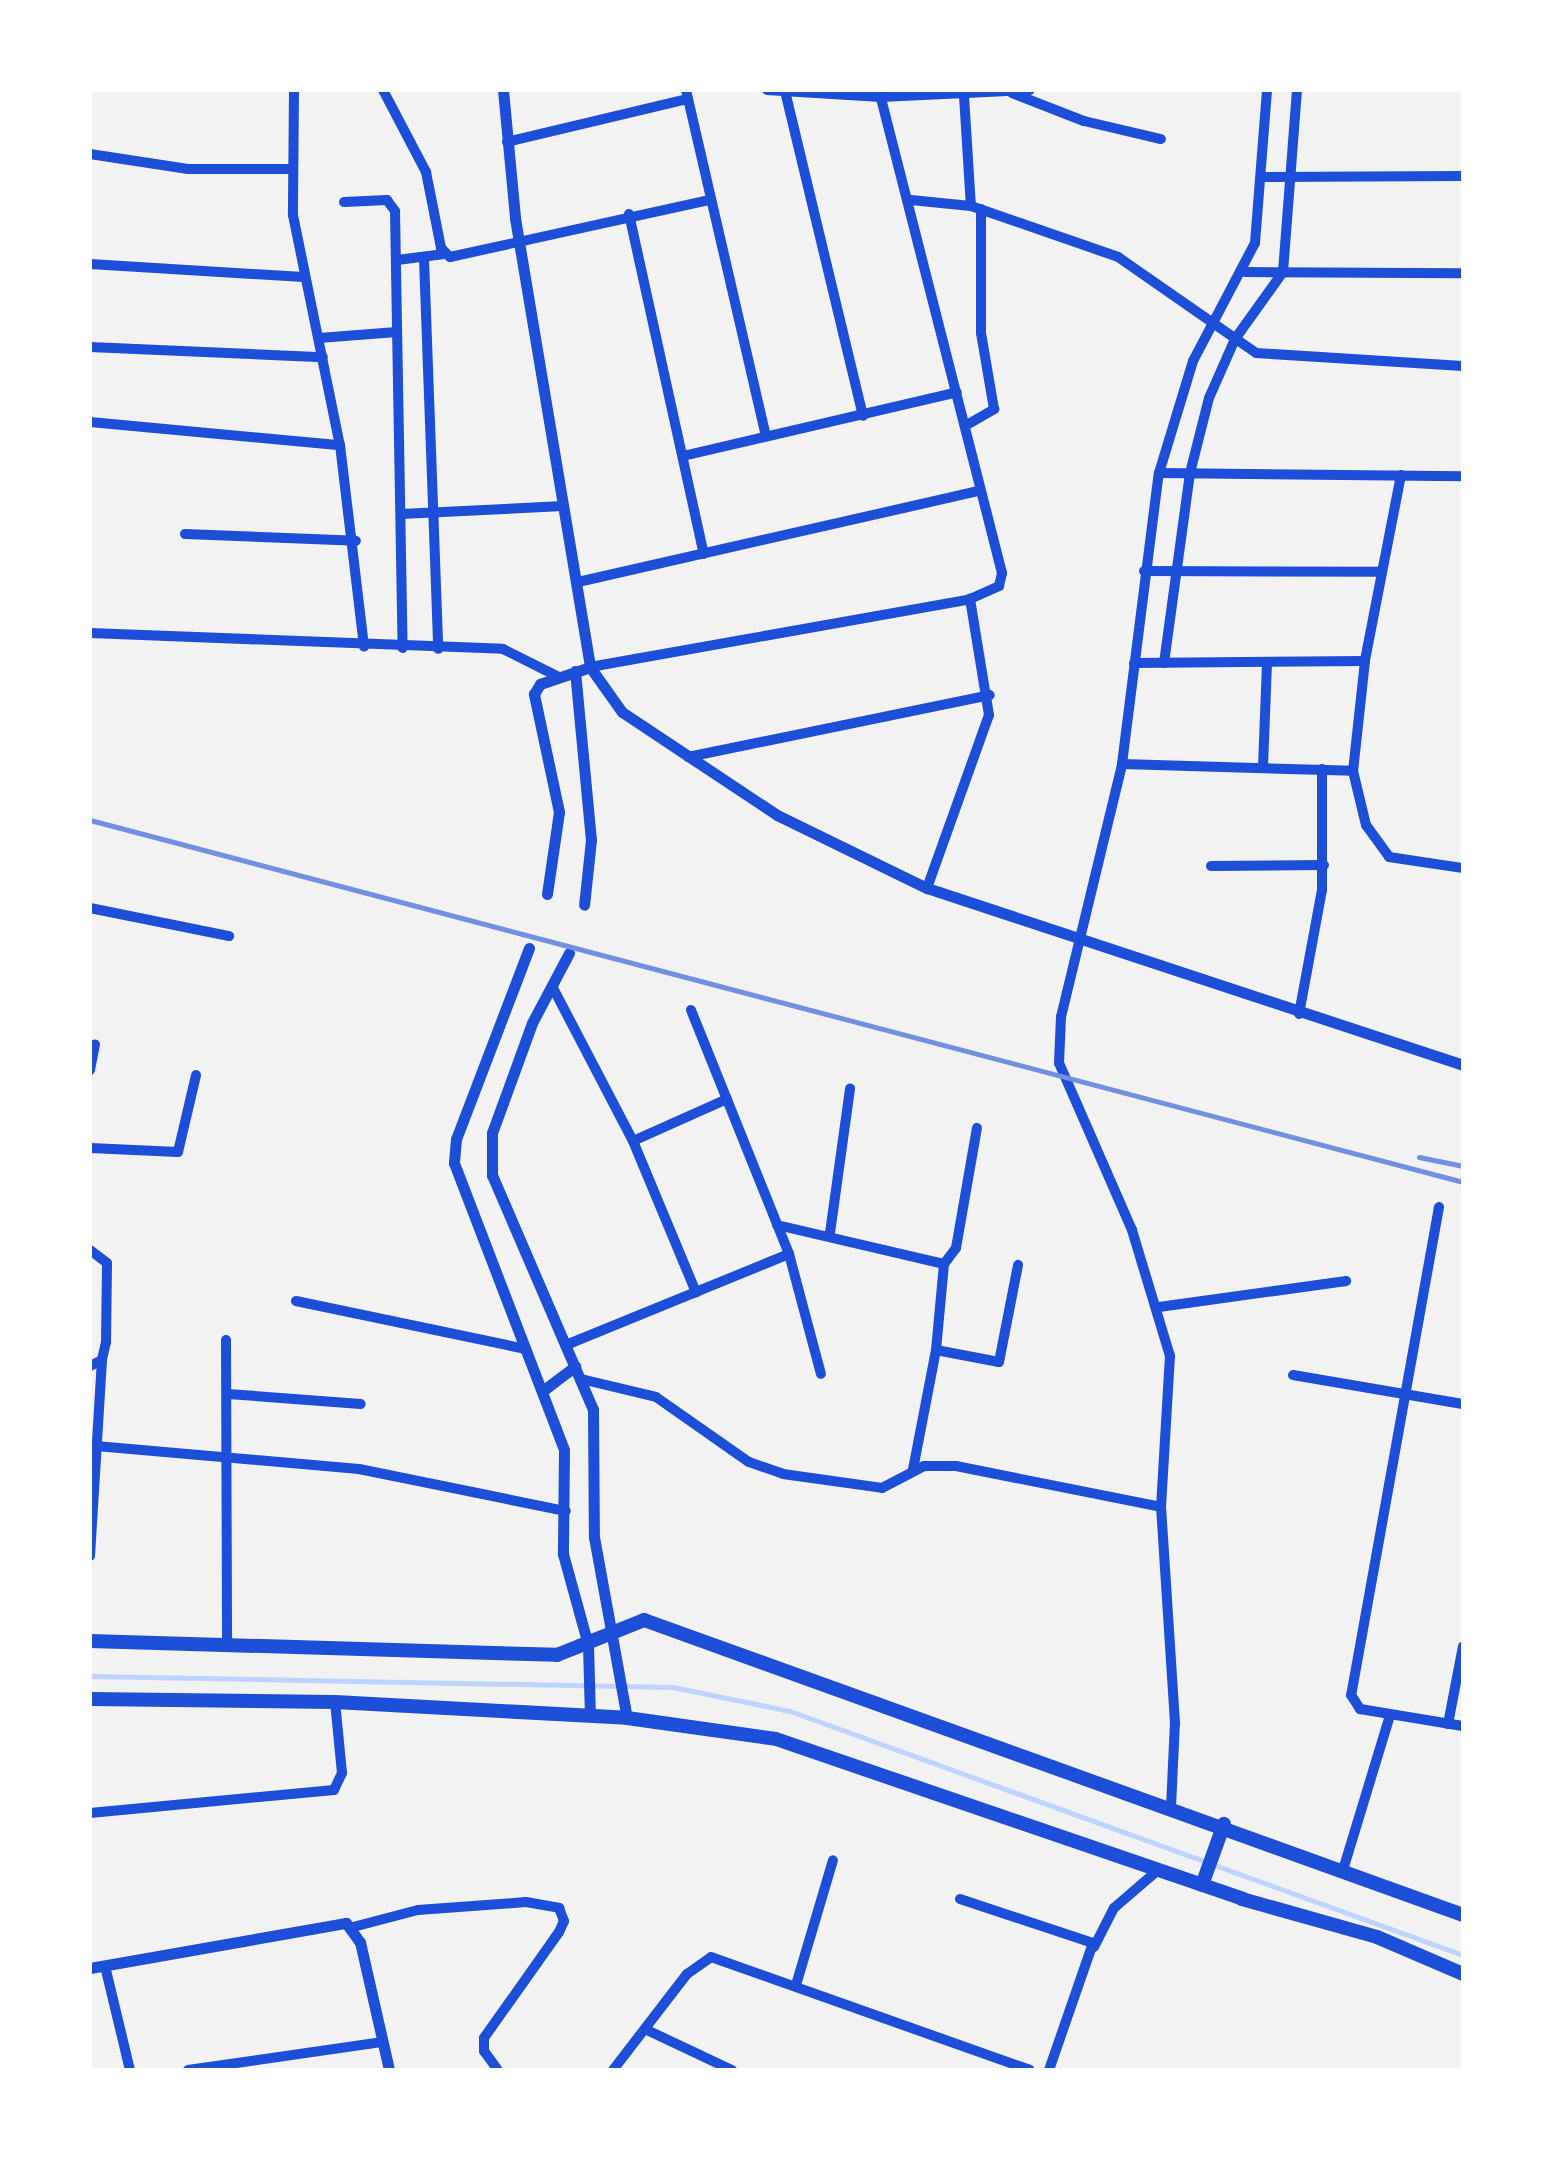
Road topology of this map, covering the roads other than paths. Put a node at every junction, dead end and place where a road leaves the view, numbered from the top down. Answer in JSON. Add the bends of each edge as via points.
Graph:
{"nodes":[{"id":1,"x":294,"y":90,"type":"edge"},
{"id":2,"x":383,"y":90,"type":"edge"},
{"id":3,"x":502,"y":90,"type":"edge"},
{"id":4,"x":767,"y":90,"type":"edge"},
{"id":5,"x":1030,"y":90,"type":"edge"},
{"id":6,"x":1267,"y":90,"type":"edge"},
{"id":7,"x":1297,"y":90,"type":"edge"},
{"id":8,"x":785,"y":92,"type":"edge"},
{"id":9,"x":1011,"y":93,"type":"junction"},
{"id":10,"x":687,"y":94,"type":"edge"},
{"id":11,"x":964,"y":96,"type":"junction"},
{"id":12,"x":881,"y":98,"type":"junction"},
{"id":13,"x":1162,"y":139,"type":"dead end"},
{"id":14,"x":508,"y":142,"type":"junction"},
{"id":15,"x":90,"y":154,"type":"edge"},
{"id":16,"x":288,"y":169,"type":"junction"},
{"id":17,"x":1291,"y":176,"type":"junction"},
{"id":18,"x":1463,"y":176,"type":"edge"},
{"id":19,"x":1269,"y":177,"type":"junction"},
{"id":20,"x":710,"y":200,"type":"junction"},
{"id":21,"x":911,"y":200,"type":"junction"},
{"id":22,"x":344,"y":202,"type":"dead end"},
{"id":23,"x":976,"y":208,"type":"junction"},
{"id":24,"x":629,"y":214,"type":"junction"},
{"id":25,"x":519,"y":243,"type":"junction"},
{"id":26,"x":444,"y":254,"type":"junction"},
{"id":27,"x":424,"y":258,"type":"junction"},
{"id":28,"x":397,"y":260,"type":"junction"},
{"id":29,"x":90,"y":265,"type":"edge"},
{"id":30,"x":1254,"y":272,"type":"junction"},
{"id":31,"x":1283,"y":272,"type":"junction"},
{"id":32,"x":1463,"y":273,"type":"edge"},
{"id":33,"x":304,"y":278,"type":"junction"},
{"id":34,"x":1216,"y":322,"type":"junction"},
{"id":35,"x":397,"y":332,"type":"junction"},
{"id":36,"x":319,"y":338,"type":"junction"},
{"id":37,"x":1233,"y":338,"type":"junction"},
{"id":38,"x":90,"y":347,"type":"edge"},
{"id":39,"x":323,"y":357,"type":"junction"},
{"id":40,"x":1463,"y":366,"type":"edge"},
{"id":41,"x":958,"y":392,"type":"junction"},
{"id":42,"x":864,"y":416,"type":"junction"},
{"id":43,"x":90,"y":422,"type":"edge"},
{"id":44,"x":965,"y":426,"type":"junction"},
{"id":45,"x":766,"y":436,"type":"junction"},
{"id":46,"x":340,"y":444,"type":"junction"},
{"id":47,"x":683,"y":456,"type":"junction"},
{"id":48,"x":1167,"y":473,"type":"junction"},
{"id":49,"x":1190,"y":473,"type":"junction"},
{"id":50,"x":1401,"y":475,"type":"junction"},
{"id":51,"x":1463,"y":476,"type":"edge"},
{"id":52,"x":980,"y":491,"type":"junction"},
{"id":53,"x":564,"y":506,"type":"junction"},
{"id":54,"x":401,"y":514,"type":"junction"},
{"id":55,"x":434,"y":516,"type":"junction"},
{"id":56,"x":185,"y":534,"type":"dead end"},
{"id":57,"x":356,"y":541,"type":"junction"},
{"id":58,"x":704,"y":554,"type":"junction"},
{"id":59,"x":1148,"y":571,"type":"junction"},
{"id":60,"x":1171,"y":572,"type":"junction"},
{"id":61,"x":1381,"y":572,"type":"junction"},
{"id":62,"x":578,"y":582,"type":"junction"},
{"id":63,"x":970,"y":599,"type":"junction"},
{"id":64,"x":90,"y":633,"type":"edge"},
{"id":65,"x":364,"y":647,"type":"junction"},
{"id":66,"x":403,"y":648,"type":"junction"},
{"id":67,"x":438,"y":649,"type":"junction"},
{"id":68,"x":1364,"y":661,"type":"junction"},
{"id":69,"x":1267,"y":662,"type":"junction"},
{"id":70,"x":1140,"y":663,"type":"junction"},
{"id":71,"x":1164,"y":664,"type":"junction"},
{"id":72,"x":590,"y":667,"type":"junction"},
{"id":73,"x":575,"y":671,"type":"junction"},
{"id":74,"x":559,"y":677,"type":"junction"},
{"id":75,"x":990,"y":695,"type":"junction"},
{"id":76,"x":688,"y":757,"type":"junction"},
{"id":77,"x":1122,"y":764,"type":"junction"},
{"id":78,"x":1263,"y":767,"type":"junction"},
{"id":79,"x":1322,"y":769,"type":"junction"},
{"id":80,"x":1353,"y":770,"type":"junction"},
{"id":81,"x":1211,"y":866,"type":"dead end"},
{"id":82,"x":1324,"y":866,"type":"junction"},
{"id":83,"x":1463,"y":868,"type":"edge"},
{"id":84,"x":927,"y":888,"type":"junction"},
{"id":85,"x":547,"y":894,"type":"dead end"},
{"id":86,"x":584,"y":905,"type":"dead end"},
{"id":87,"x":90,"y":908,"type":"edge"},
{"id":88,"x":229,"y":936,"type":"dead end"},
{"id":89,"x":1075,"y":940,"type":"junction"},
{"id":90,"x":529,"y":948,"type":"dead end"},
{"id":91,"x":570,"y":953,"type":"dead end"},
{"id":92,"x":552,"y":986,"type":"junction"},
{"id":93,"x":691,"y":1010,"type":"dead end"},
{"id":94,"x":1298,"y":1015,"type":"junction"},
{"id":95,"x":96,"y":1044,"type":"dead end"},
{"id":96,"x":1463,"y":1065,"type":"edge"},
{"id":97,"x":90,"y":1070,"type":"edge"},
{"id":98,"x":196,"y":1075,"type":"dead end"},
{"id":99,"x":850,"y":1088,"type":"dead end"},
{"id":100,"x":727,"y":1099,"type":"junction"},
{"id":101,"x":978,"y":1128,"type":"dead end"},
{"id":102,"x":633,"y":1142,"type":"junction"},
{"id":103,"x":90,"y":1148,"type":"edge"},
{"id":104,"x":1439,"y":1207,"type":"dead end"},
{"id":105,"x":778,"y":1225,"type":"junction"},
{"id":106,"x":830,"y":1233,"type":"junction"},
{"id":107,"x":90,"y":1250,"type":"edge"},
{"id":108,"x":789,"y":1254,"type":"junction"},
{"id":109,"x":944,"y":1264,"type":"junction"},
{"id":110,"x":1018,"y":1265,"type":"dead end"},
{"id":111,"x":1346,"y":1281,"type":"dead end"},
{"id":112,"x":696,"y":1292,"type":"junction"},
{"id":113,"x":296,"y":1301,"type":"dead end"},
{"id":114,"x":1159,"y":1306,"type":"junction"},
{"id":115,"x":226,"y":1340,"type":"dead end"},
{"id":116,"x":566,"y":1345,"type":"junction"},
{"id":117,"x":526,"y":1350,"type":"junction"},
{"id":118,"x":936,"y":1350,"type":"junction"},
{"id":119,"x":102,"y":1360,"type":"junction"},
{"id":120,"x":90,"y":1366,"type":"edge"},
{"id":121,"x":575,"y":1366,"type":"junction"},
{"id":122,"x":821,"y":1374,"type":"dead end"},
{"id":123,"x":1293,"y":1375,"type":"dead end"},
{"id":124,"x":581,"y":1378,"type":"junction"},
{"id":125,"x":545,"y":1389,"type":"junction"},
{"id":126,"x":228,"y":1394,"type":"junction"},
{"id":127,"x":1407,"y":1395,"type":"junction"},
{"id":128,"x":362,"y":1404,"type":"dead end"},
{"id":129,"x":1463,"y":1404,"type":"edge"},
{"id":130,"x":96,"y":1446,"type":"junction"},
{"id":131,"x":231,"y":1458,"type":"junction"},
{"id":132,"x":913,"y":1470,"type":"junction"},
{"id":133,"x":91,"y":1504,"type":"edge"},
{"id":134,"x":1161,"y":1507,"type":"junction"},
{"id":135,"x":566,"y":1511,"type":"junction"},
{"id":136,"x":90,"y":1556,"type":"edge"},
{"id":137,"x":614,"y":1629,"type":"junction"},
{"id":138,"x":90,"y":1641,"type":"edge"},
{"id":139,"x":227,"y":1643,"type":"junction"},
{"id":140,"x":588,"y":1645,"type":"junction"},
{"id":141,"x":1463,"y":1646,"type":"edge"},
{"id":142,"x":90,"y":1699,"type":"edge"},
{"id":143,"x":335,"y":1702,"type":"junction"},
{"id":144,"x":1390,"y":1715,"type":"junction"},
{"id":145,"x":590,"y":1716,"type":"junction"},
{"id":146,"x":627,"y":1718,"type":"junction"},
{"id":147,"x":1448,"y":1724,"type":"junction"},
{"id":148,"x":1463,"y":1726,"type":"edge"},
{"id":149,"x":1171,"y":1806,"type":"junction"},
{"id":150,"x":90,"y":1813,"type":"edge"},
{"id":151,"x":1221,"y":1831,"type":"junction"},
{"id":152,"x":832,"y":1860,"type":"dead end"},
{"id":153,"x":1158,"y":1870,"type":"junction"},
{"id":154,"x":1343,"y":1870,"type":"junction"},
{"id":155,"x":1205,"y":1878,"type":"junction"},
{"id":156,"x":960,"y":1899,"type":"dead end"},
{"id":157,"x":1463,"y":1915,"type":"edge"},
{"id":158,"x":353,"y":1927,"type":"junction"},
{"id":159,"x":1094,"y":1948,"type":"junction"},
{"id":160,"x":105,"y":1966,"type":"junction"},
{"id":161,"x":90,"y":1968,"type":"edge"},
{"id":162,"x":1463,"y":1974,"type":"edge"},
{"id":163,"x":796,"y":1985,"type":"junction"},
{"id":164,"x":650,"y":2030,"type":"junction"},
{"id":165,"x":383,"y":2042,"type":"junction"},
{"id":166,"x":280,"y":2057,"type":"junction"},
{"id":167,"x":992,"y":2065,"type":"edge"},
{"id":168,"x":130,"y":2070,"type":"edge"},
{"id":169,"x":188,"y":2070,"type":"edge"},
{"id":170,"x":282,"y":2070,"type":"edge"},
{"id":171,"x":389,"y":2070,"type":"edge"},
{"id":172,"x":498,"y":2070,"type":"edge"},
{"id":173,"x":613,"y":2070,"type":"edge"},
{"id":174,"x":732,"y":2070,"type":"edge"},
{"id":175,"x":1030,"y":2070,"type":"edge"},
{"id":176,"x":1048,"y":2070,"type":"edge"}],
"edges":[{"from":1,"to":16,"type":"street"},
{"from":2,"to":26,"type":"street","via":[[426,172]]},
{"from":3,"to":14,"type":"street"},
{"from":4,"to":8,"type":"street"},
{"from":5,"to":9,"type":"street"},
{"from":6,"to":19,"type":"street"},
{"from":7,"to":17,"type":"street"},
{"from":8,"to":12,"type":"street"},
{"from":8,"to":42,"type":"street"},
{"from":9,"to":11,"type":"street"},
{"from":9,"to":13,"type":"street","via":[[1084,121]]},
{"from":10,"to":14,"type":"street"},
{"from":10,"to":20,"type":"street"},
{"from":11,"to":12,"type":"street"},
{"from":11,"to":23,"type":"street"},
{"from":12,"to":21,"type":"street"},
{"from":14,"to":25,"type":"street"},
{"from":15,"to":16,"type":"street","via":[[188,170]]},
{"from":16,"to":33,"type":"street"},
{"from":17,"to":18,"type":"street"},
{"from":17,"to":19,"type":"street"},
{"from":17,"to":31,"type":"street"},
{"from":19,"to":30,"type":"street"},
{"from":20,"to":24,"type":"street"},
{"from":20,"to":45,"type":"street"},
{"from":21,"to":23,"type":"street"},
{"from":21,"to":41,"type":"street"},
{"from":22,"to":28,"type":"street","via":[[391,202]]},
{"from":23,"to":34,"type":"street","via":[[1118,258]]},
{"from":23,"to":44,"type":"street","via":[[982,332],[994,409]]},
{"from":24,"to":25,"type":"street"},
{"from":24,"to":47,"type":"street"},
{"from":25,"to":26,"type":"street","via":[[464,259]]},
{"from":25,"to":53,"type":"street"},
{"from":26,"to":27,"type":"street"},
{"from":27,"to":28,"type":"street"},
{"from":27,"to":55,"type":"street"},
{"from":28,"to":35,"type":"street"},
{"from":29,"to":33,"type":"street"},
{"from":30,"to":31,"type":"street"},
{"from":30,"to":34,"type":"street"},
{"from":31,"to":32,"type":"street"},
{"from":31,"to":37,"type":"street"},
{"from":33,"to":36,"type":"street"},
{"from":34,"to":37,"type":"street"},
{"from":34,"to":48,"type":"street","via":[[1178,400]]},
{"from":35,"to":36,"type":"street"},
{"from":35,"to":54,"type":"street"},
{"from":36,"to":39,"type":"street"},
{"from":37,"to":40,"type":"street","via":[[1266,355]]},
{"from":37,"to":49,"type":"street"},
{"from":38,"to":39,"type":"street"},
{"from":39,"to":46,"type":"street"},
{"from":41,"to":42,"type":"street"},
{"from":41,"to":44,"type":"street"},
{"from":42,"to":45,"type":"street"},
{"from":43,"to":46,"type":"street"},
{"from":44,"to":52,"type":"street"},
{"from":45,"to":47,"type":"street"},
{"from":46,"to":57,"type":"street"},
{"from":47,"to":58,"type":"street"},
{"from":48,"to":49,"type":"street"},
{"from":48,"to":59,"type":"street"},
{"from":49,"to":50,"type":"street"},
{"from":49,"to":60,"type":"street"},
{"from":50,"to":51,"type":"street"},
{"from":50,"to":61,"type":"street"},
{"from":52,"to":58,"type":"street"},
{"from":52,"to":63,"type":"street","via":[[1002,573],[999,586]]},
{"from":53,"to":55,"type":"street"},
{"from":53,"to":62,"type":"street"},
{"from":54,"to":55,"type":"street"},
{"from":54,"to":66,"type":"street"},
{"from":55,"to":67,"type":"street"},
{"from":56,"to":57,"type":"street"},
{"from":57,"to":65,"type":"street"},
{"from":58,"to":62,"type":"street"},
{"from":59,"to":60,"type":"street"},
{"from":59,"to":70,"type":"street"},
{"from":60,"to":61,"type":"street"},
{"from":60,"to":71,"type":"street"},
{"from":61,"to":68,"type":"street"},
{"from":62,"to":72,"type":"street"},
{"from":63,"to":72,"type":"street"},
{"from":63,"to":75,"type":"street"},
{"from":64,"to":65,"type":"street"},
{"from":65,"to":66,"type":"street"},
{"from":66,"to":67,"type":"street"},
{"from":67,"to":74,"type":"street","via":[[502,650]]},
{"from":68,"to":69,"type":"street"},
{"from":68,"to":80,"type":"street"},
{"from":69,"to":71,"type":"street"},
{"from":69,"to":78,"type":"street"},
{"from":70,"to":71,"type":"street"},
{"from":70,"to":77,"type":"street"},
{"from":72,"to":73,"type":"street"},
{"from":72,"to":76,"type":"street","via":[[622,712]]},
{"from":73,"to":74,"type":"street"},
{"from":73,"to":86,"type":"street","via":[[591,840]]},
{"from":74,"to":85,"type":"street","via":[[540,684],[533,702],[559,812]]},
{"from":75,"to":76,"type":"street"},
{"from":75,"to":84,"type":"street","via":[[984,734]]},
{"from":76,"to":84,"type":"street","via":[[791,823]]},
{"from":77,"to":78,"type":"street"},
{"from":77,"to":89,"type":"street"},
{"from":78,"to":79,"type":"street"},
{"from":79,"to":80,"type":"street"},
{"from":79,"to":82,"type":"street"},
{"from":80,"to":83,"type":"street","via":[[1366,825],[1390,857]]},
{"from":81,"to":82,"type":"street"},
{"from":82,"to":94,"type":"street"},
{"from":84,"to":89,"type":"street"},
{"from":87,"to":88,"type":"street"},
{"from":89,"to":94,"type":"street","via":[[1166,965]]},
{"from":89,"to":114,"type":"street","via":[[1058,1063]]},
{"from":90,"to":117,"type":"street","via":[[456,1139],[454,1163]]},
{"from":91,"to":92,"type":"street"},
{"from":92,"to":102,"type":"street"},
{"from":92,"to":116,"type":"street","via":[[492,1132],[492,1175]]},
{"from":93,"to":100,"type":"street"},
{"from":94,"to":96,"type":"street"},
{"from":95,"to":97,"type":"street"},
{"from":98,"to":103,"type":"street","via":[[178,1152]]},
{"from":99,"to":106,"type":"street"},
{"from":100,"to":102,"type":"street"},
{"from":100,"to":105,"type":"street"},
{"from":101,"to":109,"type":"street","via":[[956,1248]]},
{"from":102,"to":112,"type":"street"},
{"from":104,"to":127,"type":"street"},
{"from":105,"to":106,"type":"street"},
{"from":105,"to":108,"type":"street"},
{"from":106,"to":109,"type":"street"},
{"from":107,"to":119,"type":"street","via":[[107,1263]]},
{"from":108,"to":112,"type":"street"},
{"from":108,"to":122,"type":"street"},
{"from":109,"to":118,"type":"street"},
{"from":110,"to":118,"type":"street","via":[[999,1362]]},
{"from":111,"to":114,"type":"street"},
{"from":112,"to":116,"type":"street"},
{"from":113,"to":117,"type":"street"},
{"from":114,"to":134,"type":"street","via":[[1171,1379]]},
{"from":115,"to":126,"type":"street"},
{"from":116,"to":121,"type":"street"},
{"from":117,"to":125,"type":"street"},
{"from":118,"to":132,"type":"street"},
{"from":119,"to":120,"type":"street"},
{"from":119,"to":130,"type":"street"},
{"from":121,"to":124,"type":"street"},
{"from":121,"to":125,"type":"street"},
{"from":123,"to":127,"type":"street"},
{"from":124,"to":132,"type":"street","via":[[656,1397],[771,1471],[882,1488]]},
{"from":124,"to":137,"type":"street","via":[[598,1437],[594,1537]]},
{"from":125,"to":135,"type":"street","via":[[564,1450]]},
{"from":126,"to":128,"type":"street"},
{"from":126,"to":131,"type":"street"},
{"from":127,"to":129,"type":"street"},
{"from":127,"to":144,"type":"street","via":[[1351,1695],[1355,1708]]},
{"from":130,"to":131,"type":"street"},
{"from":130,"to":133,"type":"street"},
{"from":131,"to":135,"type":"street","via":[[393,1474]]},
{"from":131,"to":139,"type":"street"},
{"from":132,"to":134,"type":"street","via":[[956,1466]]},
{"from":133,"to":136,"type":"street"},
{"from":134,"to":149,"type":"street","via":[[1174,1723]]},
{"from":135,"to":140,"type":"street","via":[[565,1570]]},
{"from":137,"to":140,"type":"main road"},
{"from":137,"to":146,"type":"street"},
{"from":137,"to":149,"type":"main road","via":[[644,1620],[757,1666]]},
{"from":138,"to":139,"type":"main road"},
{"from":139,"to":140,"type":"main road","via":[[526,1655]]},
{"from":140,"to":145,"type":"street"},
{"from":141,"to":147,"type":"street"},
{"from":142,"to":143,"type":"main road"},
{"from":143,"to":145,"type":"main road"},
{"from":143,"to":150,"type":"street","via":[[342,1772],[334,1790]]},
{"from":144,"to":147,"type":"street"},
{"from":144,"to":154,"type":"street"},
{"from":145,"to":146,"type":"main road"},
{"from":146,"to":153,"type":"main road","via":[[776,1739]]},
{"from":147,"to":148,"type":"street"},
{"from":149,"to":151,"type":"main road"},
{"from":151,"to":154,"type":"main road"},
{"from":151,"to":155,"type":"main road"},
{"from":152,"to":163,"type":"street"},
{"from":153,"to":155,"type":"main road"},
{"from":153,"to":159,"type":"street","via":[[1114,1908]]},
{"from":154,"to":157,"type":"main road"},
{"from":155,"to":162,"type":"main road"},
{"from":156,"to":159,"type":"street","via":[[1087,1938]]},
{"from":158,"to":160,"type":"street","via":[[330,1923]]},
{"from":158,"to":165,"type":"street"},
{"from":158,"to":172,"type":"street","via":[[398,1912],[526,1902],[559,1908],[559,1932],[484,2038]]},
{"from":159,"to":176,"type":"street"},
{"from":160,"to":161,"type":"street"},
{"from":160,"to":168,"type":"street"},
{"from":163,"to":164,"type":"street","via":[[730,1961],[702,1960]]},
{"from":163,"to":167,"type":"street"},
{"from":164,"to":173,"type":"street"},
{"from":164,"to":174,"type":"street"},
{"from":165,"to":166,"type":"street"},
{"from":165,"to":171,"type":"street"},
{"from":166,"to":169,"type":"street"},
{"from":166,"to":170,"type":"street"},
{"from":167,"to":175,"type":"street"}]}
